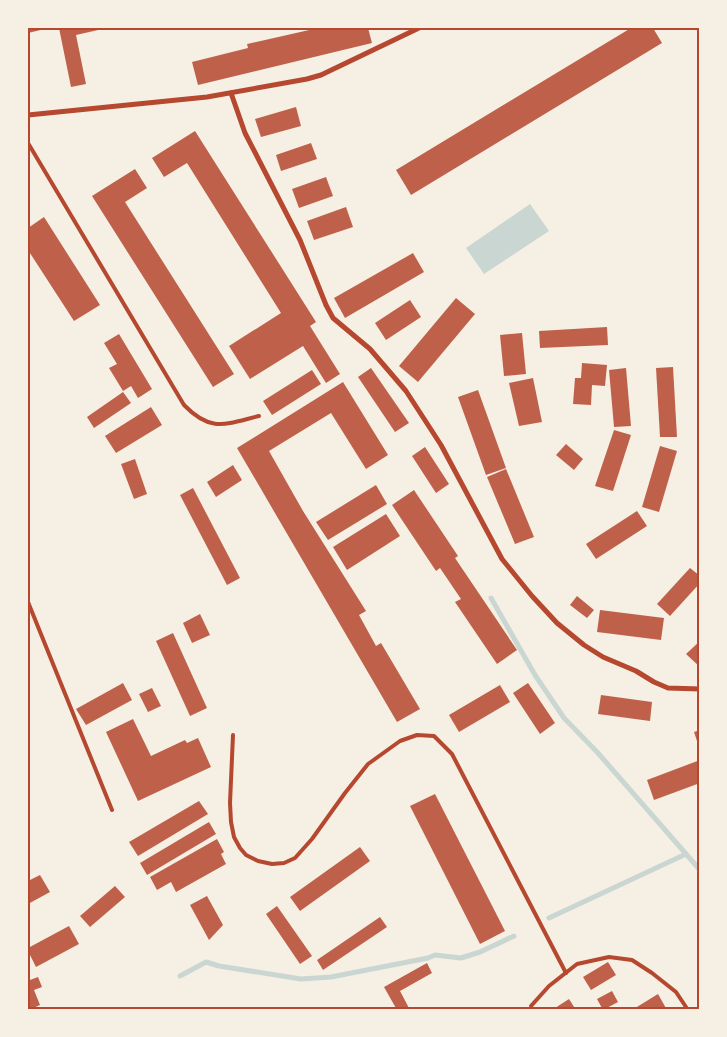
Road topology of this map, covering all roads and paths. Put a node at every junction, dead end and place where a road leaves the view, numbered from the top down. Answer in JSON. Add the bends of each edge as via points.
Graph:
{"nodes":[{"id":1,"x":419,"y":28,"type":"edge"},
{"id":2,"x":231,"y":93,"type":"junction"},
{"id":3,"x":28,"y":115,"type":"edge"},
{"id":4,"x":28,"y":143,"type":"edge"},
{"id":5,"x":259,"y":416,"type":"dead end"},
{"id":6,"x":28,"y":602,"type":"edge"},
{"id":7,"x":700,"y":689,"type":"edge"},
{"id":8,"x":233,"y":735,"type":"dead end"},
{"id":9,"x":112,"y":810,"type":"dead end"},
{"id":10,"x":566,"y":973,"type":"junction"},
{"id":11,"x":532,"y":1010,"type":"edge"},
{"id":12,"x":688,"y":1010,"type":"edge"}],
"edges":[{"from":1,"to":2,"type":"street","via":[[321,76]]},
{"from":2,"to":3,"type":"street"},
{"from":2,"to":7,"type":"street","via":[[244,133],[300,240],[333,318],[370,349],[406,390],[441,445],[502,559],[557,623],[603,657],[668,688]]},
{"from":4,"to":5,"type":"lane","via":[[184,406],[205,422],[222,425]]},
{"from":6,"to":9,"type":"lane"},
{"from":8,"to":10,"type":"lane","via":[[230,803],[234,837],[246,855],[272,864],[295,858],[368,764],[400,741],[417,735],[434,736],[452,754]]},
{"from":10,"to":11,"type":"lane","via":[[549,986],[531,1006]]},
{"from":10,"to":12,"type":"lane","via":[[577,964],[609,956],[632,960],[676,992]]}]}
